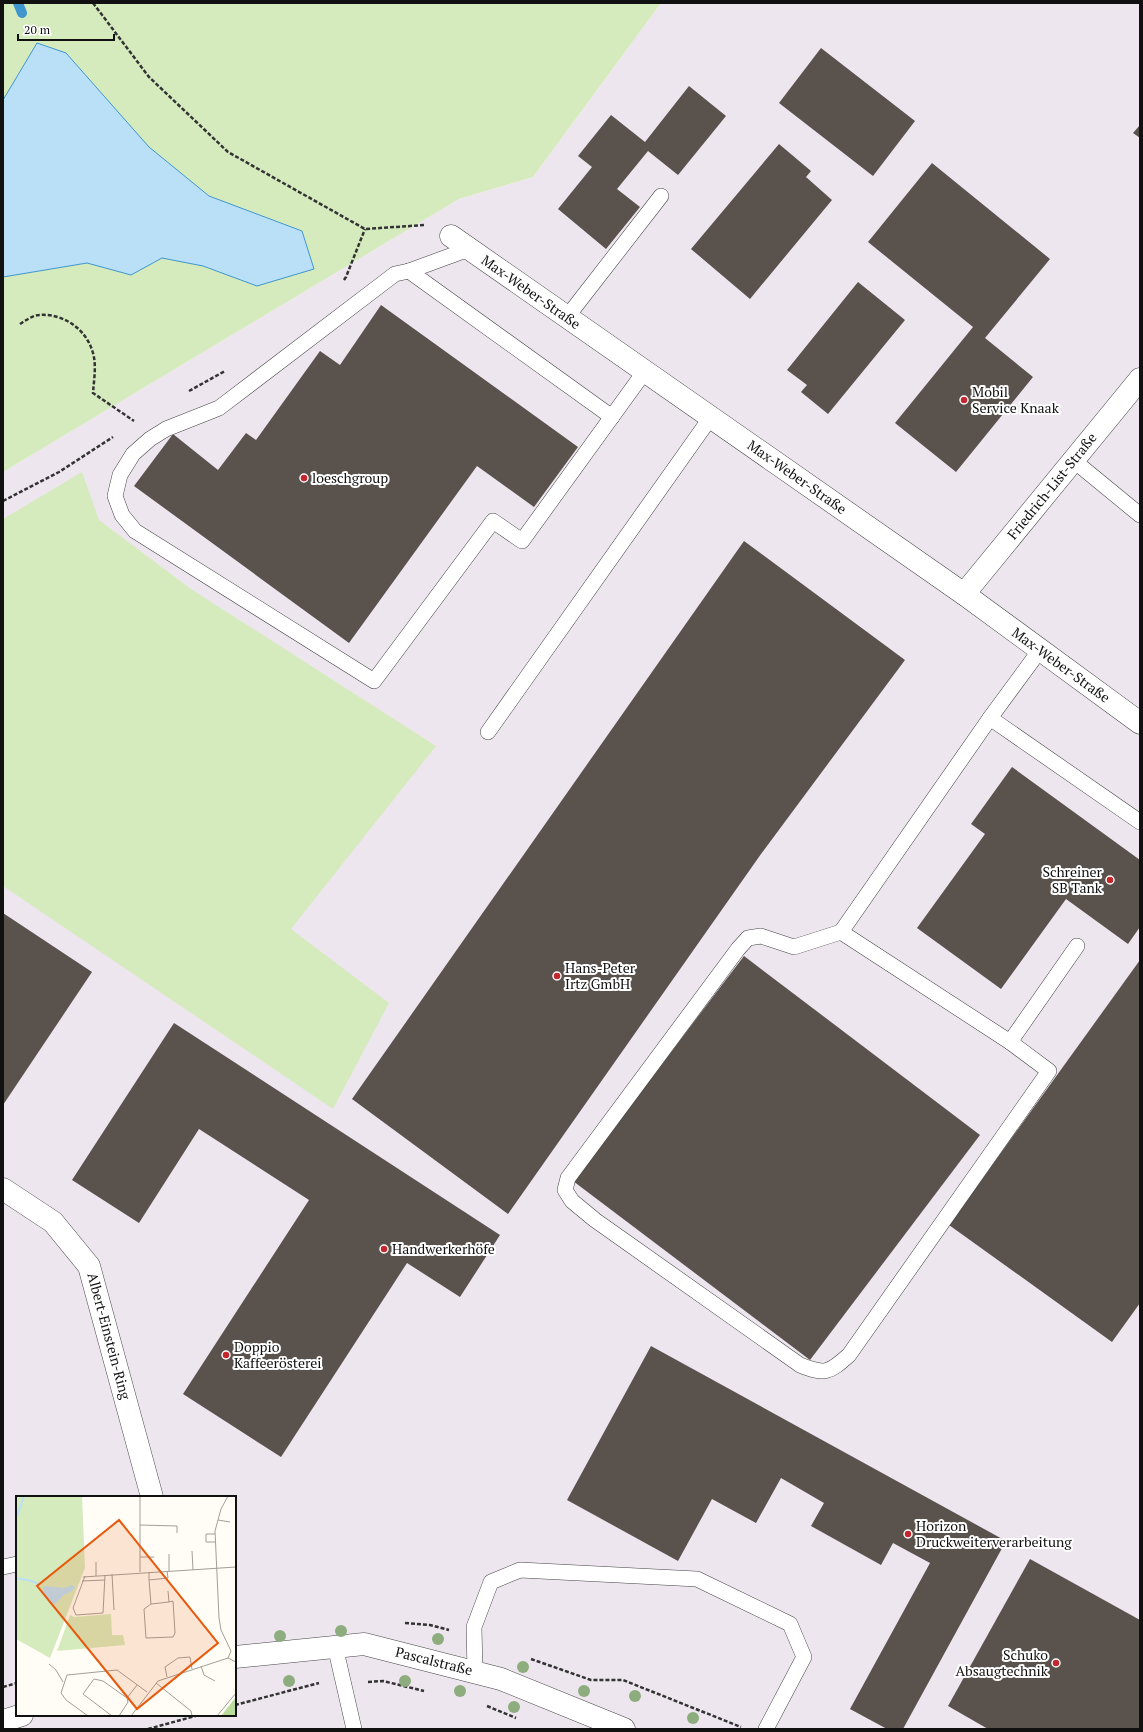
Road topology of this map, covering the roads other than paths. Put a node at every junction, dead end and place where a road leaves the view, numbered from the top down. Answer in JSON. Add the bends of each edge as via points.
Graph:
{"nodes":[{"id":1,"x":661,"y":196,"type":"dead end"},
{"id":2,"x":451,"y":236,"type":"road end"},
{"id":3,"x":468,"y":249,"type":"junction"},
{"id":4,"x":409,"y":271,"type":"junction"},
{"id":5,"x":567,"y":317,"type":"junction"},
{"id":6,"x":645,"y":371,"type":"junction"},
{"id":7,"x":1140,"y":379,"type":"edge"},
{"id":8,"x":612,"y":416,"type":"junction"},
{"id":9,"x":711,"y":417,"type":"junction"},
{"id":10,"x":1073,"y":460,"type":"junction"},
{"id":11,"x":1140,"y":515,"type":"edge"},
{"id":12,"x":964,"y":594,"type":"junction"},
{"id":13,"x":1040,"y":650,"type":"junction"},
{"id":14,"x":990,"y":718,"type":"junction"},
{"id":15,"x":1140,"y":723,"type":"edge"},
{"id":16,"x":488,"y":732,"type":"dead end"},
{"id":17,"x":1140,"y":822,"type":"edge"},
{"id":18,"x":841,"y":932,"type":"junction"},
{"id":19,"x":1077,"y":946,"type":"dead end"},
{"id":20,"x":1010,"y":1042,"type":"junction"},
{"id":21,"x":3,"y":1189,"type":"edge"},
{"id":22,"x":152,"y":1496,"type":"edge"},
{"id":23,"x":16,"y":1564,"type":"edge"},
{"id":24,"x":3,"y":1567,"type":"edge"},
{"id":25,"x":335,"y":1646,"type":"junction"},
{"id":26,"x":236,"y":1657,"type":"edge"},
{"id":27,"x":475,"y":1672,"type":"junction"},
{"id":28,"x":19,"y":1716,"type":"edge"},
{"id":29,"x":3,"y":1721,"type":"edge"},
{"id":30,"x":354,"y":1729,"type":"edge"},
{"id":31,"x":624,"y":1729,"type":"edge"},
{"id":32,"x":766,"y":1729,"type":"edge"}],
"edges":[{"from":1,"to":5,"type":"lane"},
{"from":2,"to":3,"type":"street","name":"Max-Weber-Straße"},
{"from":3,"to":4,"type":"lane"},
{"from":3,"to":5,"type":"street","name":"Max-Weber-Straße"},
{"from":4,"to":8,"type":"lane"},
{"from":4,"to":8,"type":"lane","via":[[395,274],[219,408],[166,429],[133,454],[120,475],[115,496],[122,515],[135,531],[374,682],[493,521],[522,541]]},
{"from":5,"to":6,"type":"street","name":"Max-Weber-Straße"},
{"from":6,"to":8,"type":"lane"},
{"from":6,"to":9,"type":"street","name":"Max-Weber-Straße"},
{"from":7,"to":10,"type":"street","name":"Friedrich-List-Straße"},
{"from":9,"to":12,"type":"street","name":"Max-Weber-Straße"},
{"from":9,"to":16,"type":"lane"},
{"from":10,"to":11,"type":"lane"},
{"from":10,"to":12,"type":"street","name":"Friedrich-List-Straße"},
{"from":12,"to":13,"type":"street","name":"Max-Weber-Straße"},
{"from":13,"to":14,"type":"lane"},
{"from":13,"to":15,"type":"street","name":"Max-Weber-Straße"},
{"from":14,"to":17,"type":"lane"},
{"from":14,"to":18,"type":"lane"},
{"from":18,"to":20,"type":"lane"},
{"from":18,"to":20,"type":"lane","via":[[794,947],[761,936],[748,938],[568,1178],[565,1190],[572,1201],[595,1220],[800,1366],[817,1372],[833,1369],[849,1355],[1049,1071]]},
{"from":19,"to":20,"type":"lane"},
{"from":21,"to":22,"type":"street","name":"Albert-Einstein-Ring","via":[[53,1222],[89,1266]]},
{"from":23,"to":24,"type":"lane"},
{"from":25,"to":26,"type":"street","name":"Pascalstraße"},
{"from":25,"to":27,"type":"street","name":"Pascalstraße","via":[[364,1644]]},
{"from":25,"to":30,"type":"lane"},
{"from":27,"to":31,"type":"street","name":"Pascalstraße","via":[[501,1679]]},
{"from":27,"to":32,"type":"lane","via":[[474,1627],[491,1582],[520,1570],[697,1579],[790,1624],[804,1657]]},
{"from":28,"to":29,"type":"street"}]}
